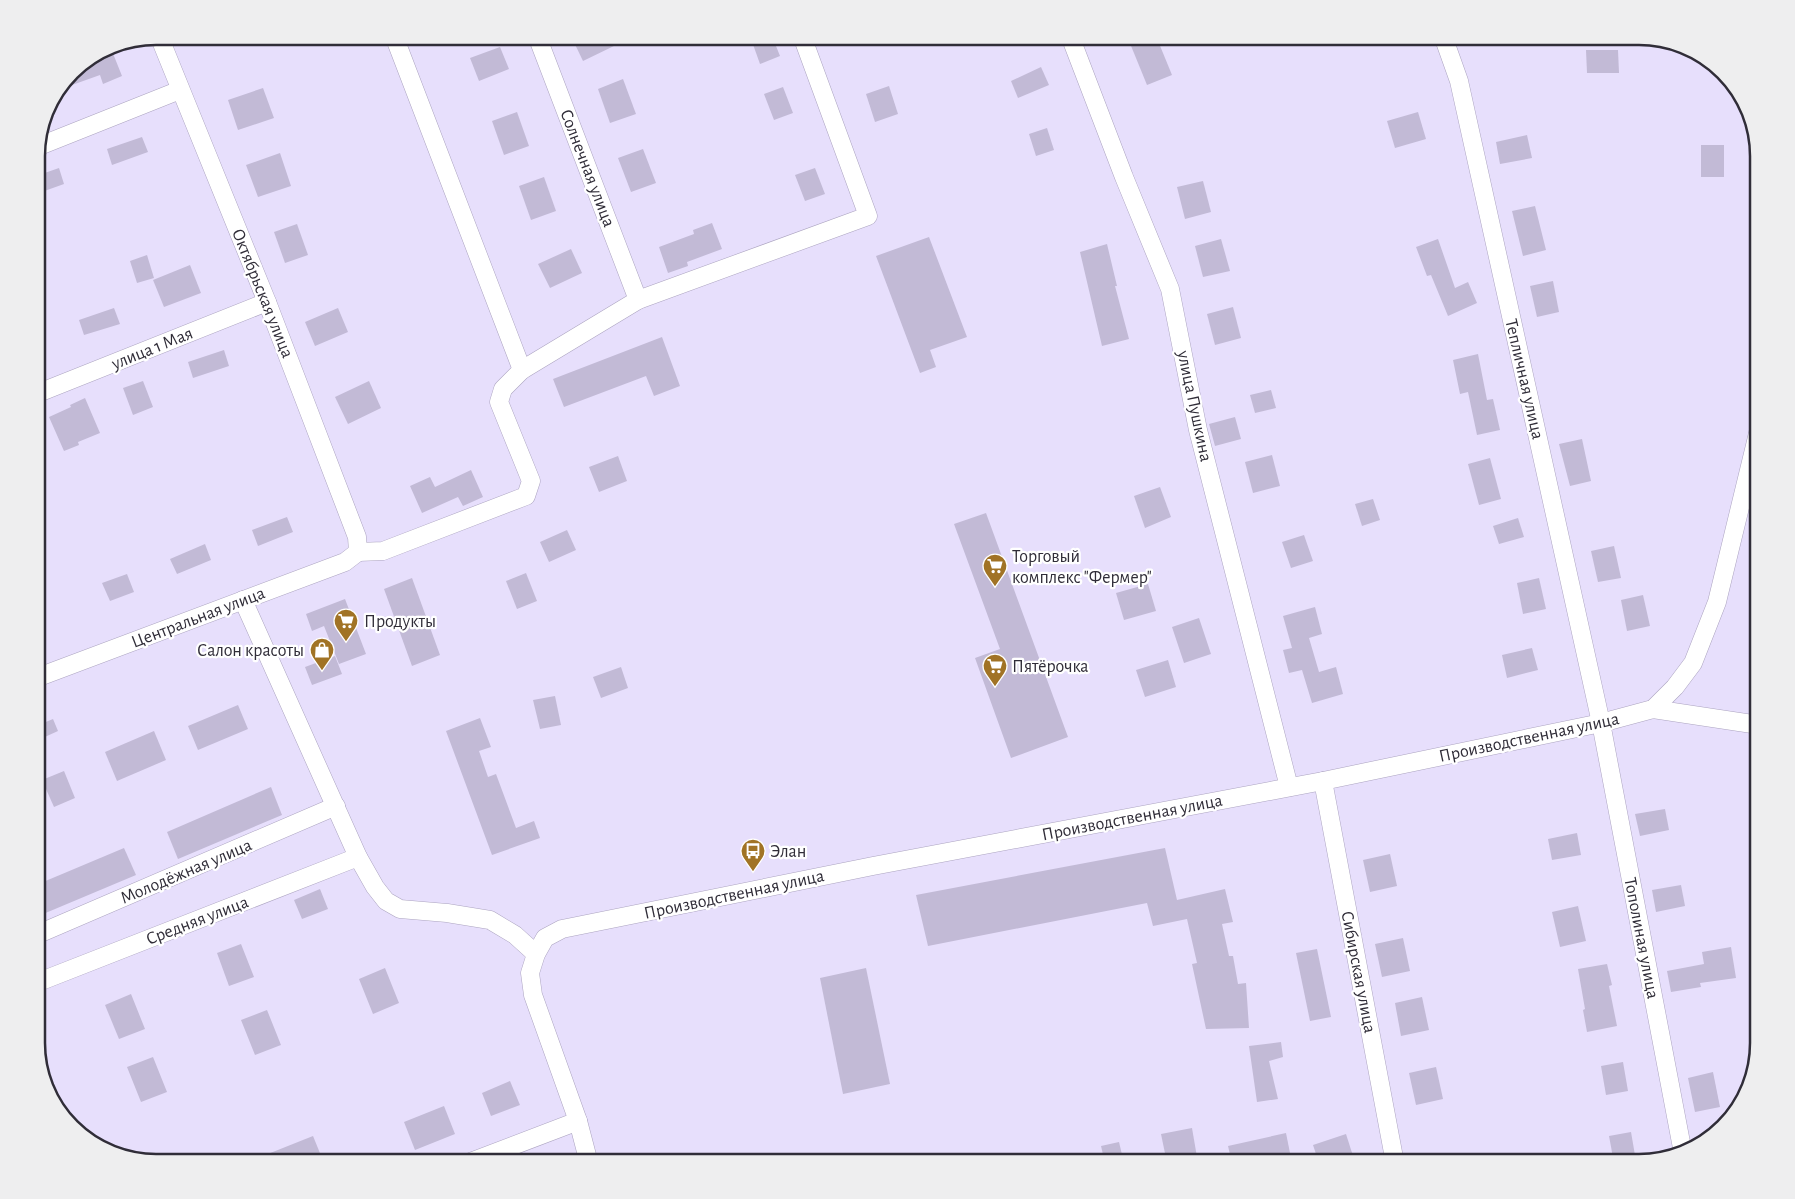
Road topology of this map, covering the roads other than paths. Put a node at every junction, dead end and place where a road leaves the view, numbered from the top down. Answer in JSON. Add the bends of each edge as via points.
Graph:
{"nodes":[{"id":1,"x":162,"y":45,"type":"edge"},
{"id":2,"x":397,"y":45,"type":"edge"},
{"id":3,"x":540,"y":45,"type":"edge"},
{"id":4,"x":805,"y":45,"type":"edge"},
{"id":5,"x":1073,"y":45,"type":"edge"},
{"id":6,"x":1446,"y":45,"type":"edge"},
{"id":7,"x":180,"y":90,"type":"junction"},
{"id":8,"x":46,"y":144,"type":"edge"},
{"id":9,"x":638,"y":300,"type":"junction"},
{"id":10,"x":267,"y":302,"type":"junction"},
{"id":11,"x":522,"y":370,"type":"junction"},
{"id":12,"x":45,"y":390,"type":"edge"},
{"id":13,"x":1750,"y":466,"type":"edge"},
{"id":14,"x":358,"y":552,"type":"junction"},
{"id":15,"x":243,"y":600,"type":"junction"},
{"id":16,"x":45,"y":675,"type":"edge"},
{"id":17,"x":1653,"y":709,"type":"junction"},
{"id":18,"x":1601,"y":723,"type":"junction"},
{"id":19,"x":1750,"y":724,"type":"edge"},
{"id":20,"x":1323,"y":780,"type":"junction"},
{"id":21,"x":1289,"y":787,"type":"junction"},
{"id":22,"x":336,"y":806,"type":"junction"},
{"id":23,"x":358,"y":857,"type":"junction"},
{"id":24,"x":45,"y":931,"type":"edge"},
{"id":25,"x":536,"y":954,"type":"junction"},
{"id":26,"x":45,"y":979,"type":"edge"},
{"id":27,"x":578,"y":1122,"type":"junction"},
{"id":28,"x":1682,"y":1145,"type":"edge"},
{"id":29,"x":492,"y":1154,"type":"edge"},
{"id":30,"x":587,"y":1154,"type":"edge"},
{"id":31,"x":1393,"y":1154,"type":"edge"}],
"edges":[{"from":1,"to":7,"type":"street","name":"Октябрьская улица"},
{"from":2,"to":11,"type":"street"},
{"from":3,"to":9,"type":"street","name":"Солнечная улица"},
{"from":4,"to":9,"type":"street","via":[[868,216]]},
{"from":5,"to":21,"type":"street","name":"улица Пушкина","via":[[1170,289],[1198,430]]},
{"from":6,"to":18,"type":"street","name":"Тепличная улица","via":[[1459,81]]},
{"from":7,"to":8,"type":"street"},
{"from":7,"to":10,"type":"street","name":"Октябрьская улица"},
{"from":9,"to":11,"type":"street"},
{"from":10,"to":12,"type":"street","name":"улица 1 Мая"},
{"from":10,"to":14,"type":"street","name":"Октябрьская улица","via":[[358,537]]},
{"from":11,"to":14,"type":"street","via":[[503,389],[500,402],[531,481],[526,496],[383,551]]},
{"from":13,"to":17,"type":"street","name":"Производственная улица","via":[[1717,602],[1693,663]]},
{"from":14,"to":15,"type":"street","name":"Центральная улица","via":[[345,562]]},
{"from":15,"to":16,"type":"street","name":"Центральная улица"},
{"from":15,"to":22,"type":"street"},
{"from":17,"to":18,"type":"street","name":"Производственная улица"},
{"from":17,"to":19,"type":"street"},
{"from":18,"to":20,"type":"street","name":"Производственная улица"},
{"from":18,"to":28,"type":"street","name":"Тополиная улица"},
{"from":20,"to":21,"type":"street","name":"Производственная улица"},
{"from":20,"to":31,"type":"street","name":"Сибирская улица"},
{"from":21,"to":25,"type":"street","name":"Производственная улица","via":[[562,929],[545,938]]},
{"from":22,"to":23,"type":"street"},
{"from":22,"to":24,"type":"street","name":"Молодёжная улица"},
{"from":23,"to":25,"type":"street","via":[[386,901],[400,909],[490,920],[515,935]]},
{"from":23,"to":26,"type":"street","name":"Средняя улица"},
{"from":25,"to":27,"type":"street","name":"Производственная улица","via":[[530,973],[533,995]]},
{"from":27,"to":29,"type":"street"},
{"from":27,"to":30,"type":"street","name":"Производственная улица"}]}
